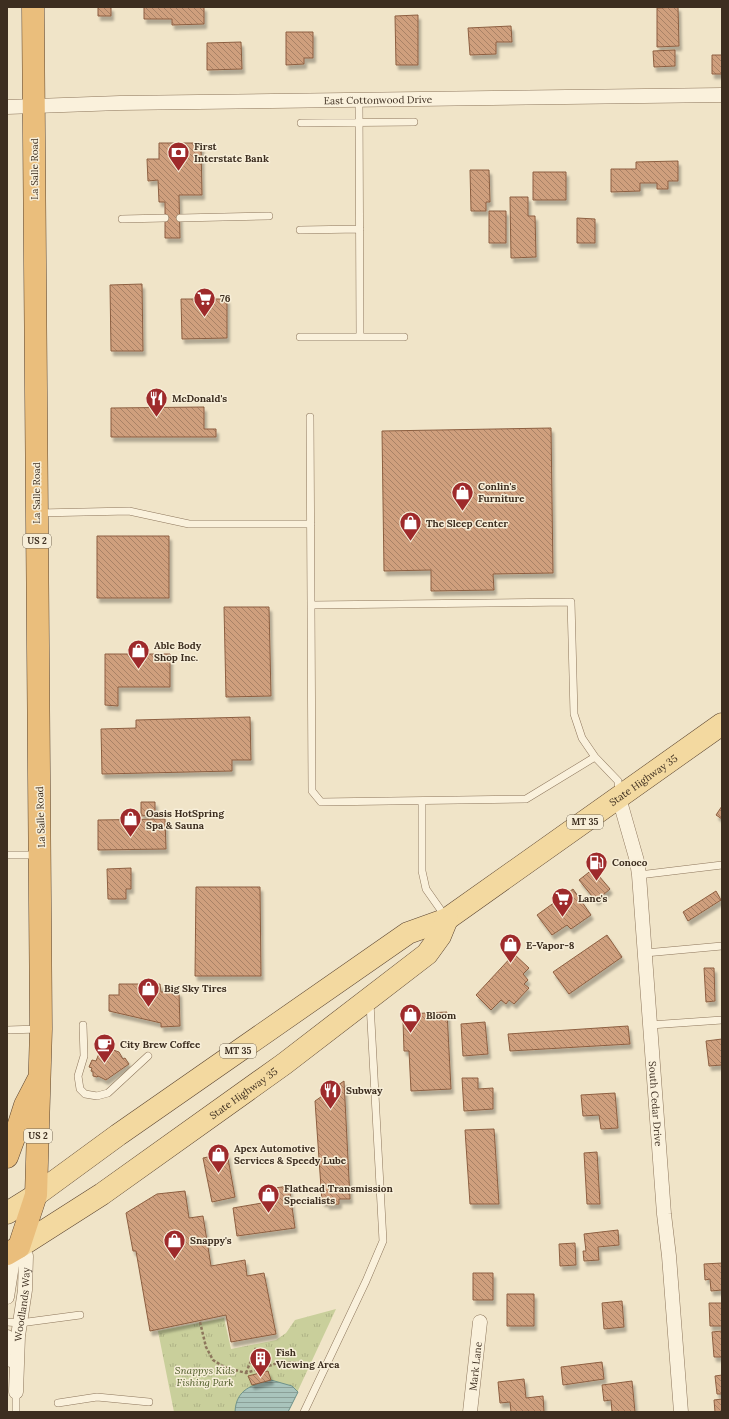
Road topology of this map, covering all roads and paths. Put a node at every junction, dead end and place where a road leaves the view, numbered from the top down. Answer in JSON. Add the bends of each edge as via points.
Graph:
{"nodes":[{"id":1,"x":33,"y":7,"type":"edge"},
{"id":2,"x":722,"y":95,"type":"edge"},
{"id":3,"x":359,"y":100,"type":"junction"},
{"id":4,"x":34,"y":106,"type":"junction"},
{"id":5,"x":7,"y":107,"type":"edge"},
{"id":6,"x":414,"y":122,"type":"dead end"},
{"id":7,"x":359,"y":123,"type":"junction"},
{"id":8,"x":301,"y":124,"type":"dead end"},
{"id":9,"x":269,"y":216,"type":"dead end"},
{"id":10,"x":165,"y":218,"type":"dead end"},
{"id":11,"x":180,"y":218,"type":"dead end"},
{"id":12,"x":122,"y":219,"type":"dead end"},
{"id":13,"x":360,"y":229,"type":"junction"},
{"id":14,"x":300,"y":230,"type":"dead end"},
{"id":15,"x":300,"y":337,"type":"dead end"},
{"id":16,"x":360,"y":337,"type":"junction"},
{"id":17,"x":404,"y":337,"type":"dead end"},
{"id":18,"x":310,"y":417,"type":"dead end"},
{"id":19,"x":36,"y":513,"type":"junction"},
{"id":20,"x":311,"y":524,"type":"junction"},
{"id":21,"x":312,"y":605,"type":"junction"},
{"id":22,"x":722,"y":724,"type":"edge"},
{"id":23,"x":595,"y":757,"type":"junction"},
{"id":24,"x":619,"y":798,"type":"junction"},
{"id":25,"x":422,"y":800,"type":"junction"},
{"id":26,"x":7,"y":855,"type":"edge"},
{"id":27,"x":41,"y":855,"type":"junction"},
{"id":28,"x":722,"y":865,"type":"edge"},
{"id":29,"x":639,"y":875,"type":"junction"},
{"id":30,"x":447,"y":919,"type":"junction"},
{"id":31,"x":722,"y":946,"type":"edge"},
{"id":32,"x":645,"y":953,"type":"junction"},
{"id":33,"x":370,"y":998,"type":"junction"},
{"id":34,"x":722,"y":1020,"type":"edge"},
{"id":35,"x":83,"y":1025,"type":"dead end"},
{"id":36,"x":650,"y":1025,"type":"junction"},
{"id":37,"x":41,"y":1029,"type":"junction"},
{"id":38,"x":7,"y":1030,"type":"edge"},
{"id":39,"x":148,"y":1056,"type":"dead end"},
{"id":40,"x":41,"y":1076,"type":"junction"},
{"id":41,"x":7,"y":1157,"type":"edge"},
{"id":42,"x":36,"y":1195,"type":"junction"},
{"id":43,"x":7,"y":1213,"type":"edge"},
{"id":44,"x":13,"y":1250,"type":"edge"},
{"id":45,"x":7,"y":1297,"type":"edge"},
{"id":46,"x":80,"y":1315,"type":"dead end"},
{"id":47,"x":200,"y":1322,"type":"dead end"},
{"id":48,"x":480,"y":1322,"type":"dead end"},
{"id":49,"x":13,"y":1323,"type":"edge"},
{"id":50,"x":7,"y":1337,"type":"edge"},
{"id":51,"x":256,"y":1348,"type":"dead end"},
{"id":52,"x":299,"y":1363,"type":"dead end"},
{"id":53,"x":246,"y":1373,"type":"junction"},
{"id":54,"x":16,"y":1392,"type":"junction"},
{"id":55,"x":149,"y":1402,"type":"dead end"},
{"id":56,"x":58,"y":1403,"type":"dead end"},
{"id":57,"x":16,"y":1412,"type":"edge"},
{"id":58,"x":304,"y":1412,"type":"edge"},
{"id":59,"x":470,"y":1412,"type":"edge"},
{"id":60,"x":681,"y":1412,"type":"edge"}],
"edges":[{"from":1,"to":4,"type":"highway","name":"La Salle Road","number":"US 2"},
{"from":2,"to":3,"type":"street","name":"East Cottonwood Drive"},
{"from":3,"to":4,"type":"street","name":"East Cottonwood Drive"},
{"from":3,"to":7,"type":"lane"},
{"from":4,"to":5,"type":"street","name":"East Cottonwood Drive"},
{"from":4,"to":19,"type":"highway","name":"La Salle Road","number":"US 2"},
{"from":6,"to":7,"type":"lane"},
{"from":7,"to":8,"type":"lane"},
{"from":7,"to":13,"type":"lane"},
{"from":9,"to":11,"type":"lane"},
{"from":10,"to":12,"type":"lane"},
{"from":13,"to":14,"type":"lane"},
{"from":13,"to":16,"type":"lane"},
{"from":15,"to":16,"type":"lane"},
{"from":16,"to":17,"type":"lane"},
{"from":18,"to":20,"type":"lane"},
{"from":19,"to":20,"type":"lane","via":[[129,511],[189,524]]},
{"from":19,"to":27,"type":"highway","name":"La Salle Road","number":"US 2"},
{"from":20,"to":21,"type":"lane"},
{"from":21,"to":23,"type":"lane","via":[[571,602],[574,714],[582,738]]},
{"from":21,"to":25,"type":"lane","via":[[312,791],[321,802]]},
{"from":22,"to":24,"type":"main road","name":"State Highway 35","number":"MT 35"},
{"from":23,"to":24,"type":"lane","via":[[618,781]]},
{"from":23,"to":25,"type":"lane","via":[[526,799]]},
{"from":24,"to":29,"type":"street","name":"South Cedar Drive"},
{"from":24,"to":30,"type":"main road","name":"State Highway 35","number":"MT 35"},
{"from":25,"to":30,"type":"lane","via":[[422,871],[426,889]]},
{"from":26,"to":27,"type":"lane"},
{"from":27,"to":37,"type":"highway","name":"La Salle Road","number":"US 2"},
{"from":28,"to":29,"type":"lane"},
{"from":29,"to":32,"type":"street","name":"South Cedar Drive"},
{"from":30,"to":33,"type":"main road","name":"State Highway 35","via":[[440,936],[427,954]]},
{"from":30,"to":42,"type":"main road","name":"State Highway 35","number":"MT 35","via":[[408,933],[124,1130]]},
{"from":31,"to":32,"type":"lane"},
{"from":32,"to":36,"type":"street","name":"South Cedar Drive"},
{"from":33,"to":44,"type":"main road","name":"State Highway 35","via":[[278,1068],[102,1194]]},
{"from":33,"to":58,"type":"lane","via":[[383,1242]]},
{"from":34,"to":36,"type":"lane"},
{"from":35,"to":39,"type":"lane","via":[[84,1056],[78,1076],[80,1089],[85,1094],[97,1096],[108,1092]]},
{"from":36,"to":60,"type":"street","name":"South Cedar Drive"},
{"from":37,"to":38,"type":"lane"},
{"from":37,"to":40,"type":"highway","name":"La Salle Road","number":"US 2"},
{"from":40,"to":41,"type":"highway","number":"US 2","via":[[25,1105]]},
{"from":40,"to":42,"type":"highway","number":"US 2"},
{"from":42,"to":43,"type":"main road","number":"MT 35"},
{"from":42,"to":44,"type":"highway","number":"US 2"},
{"from":44,"to":45,"type":"street","name":"Woodlands Way"},
{"from":44,"to":49,"type":"street","name":"Woodlands Way","via":[[26,1256],[24,1290]]},
{"from":46,"to":49,"type":"lane"},
{"from":47,"to":53,"type":"path","via":[[206,1347],[213,1360],[224,1367]]},
{"from":48,"to":59,"type":"street","name":"Mark Lane"},
{"from":49,"to":54,"type":"street","name":"Woodlands Way","via":[[18,1336]]},
{"from":50,"to":54,"type":"street","name":"Woodlands Way"},
{"from":51,"to":53,"type":"path"},
{"from":52,"to":53,"type":"path","via":[[281,1362]]},
{"from":54,"to":57,"type":"lane","name":"Woodlands Way"},
{"from":55,"to":56,"type":"lane","via":[[97,1396]]}]}
